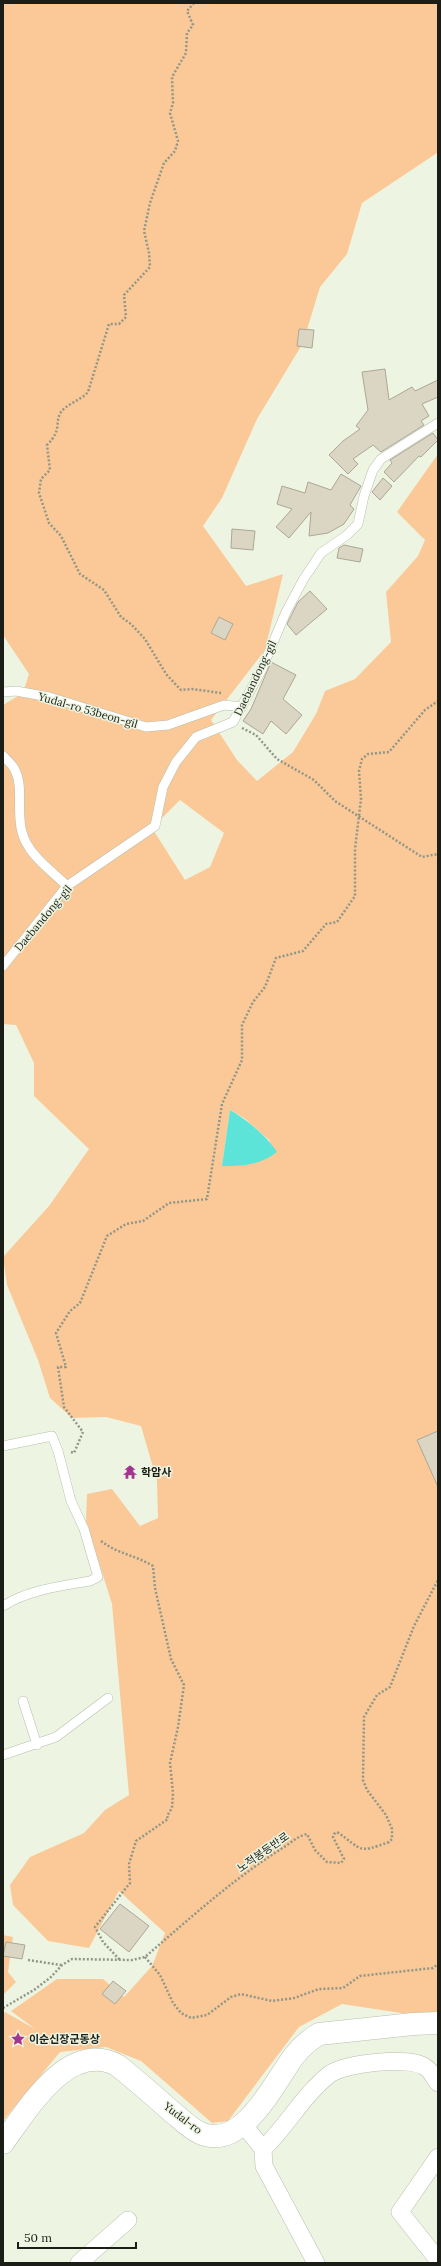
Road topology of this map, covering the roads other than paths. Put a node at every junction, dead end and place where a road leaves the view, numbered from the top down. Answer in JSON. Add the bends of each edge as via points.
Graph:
{"nodes":[{"id":1,"x":438,"y":423,"type":"edge"},
{"id":2,"x":3,"y":692,"type":"edge"},
{"id":3,"x":242,"y":707,"type":"junction"},
{"id":4,"x":3,"y":756,"type":"edge"},
{"id":5,"x":67,"y":886,"type":"junction"},
{"id":6,"x":3,"y":966,"type":"edge"},
{"id":7,"x":3,"y":1446,"type":"edge"},
{"id":8,"x":3,"y":1606,"type":"edge"},
{"id":9,"x":108,"y":1698,"type":"dead end"},
{"id":10,"x":23,"y":1701,"type":"dead end"},
{"id":11,"x":37,"y":1745,"type":"junction"},
{"id":12,"x":3,"y":1755,"type":"edge"},
{"id":13,"x":438,"y":2024,"type":"edge"},
{"id":14,"x":438,"y":2083,"type":"edge"},
{"id":15,"x":243,"y":2124,"type":"junction"},
{"id":16,"x":3,"y":2143,"type":"edge"},
{"id":17,"x":263,"y":2149,"type":"junction"},
{"id":18,"x":438,"y":2157,"type":"edge"},
{"id":19,"x":128,"y":2220,"type":"dead end"},
{"id":20,"x":438,"y":2260,"type":"edge"},
{"id":21,"x":79,"y":2263,"type":"edge"},
{"id":22,"x":316,"y":2263,"type":"edge"}],
"edges":[{"from":1,"to":3,"type":"lane","name":"Daebandong-gil","via":[[381,459],[373,470],[358,524],[321,553],[303,580]]},
{"from":2,"to":3,"type":"lane","name":"Yudal-ro 53beon-gil","via":[[16,691],[49,697],[146,727],[168,725],[224,705]]},
{"from":3,"to":5,"type":"lane","name":"Daebandong-gil","via":[[232,723],[196,737],[176,762],[163,787],[155,826]]},
{"from":4,"to":5,"type":"lane","via":[[15,770],[19,787],[18,808],[22,833],[32,852]]},
{"from":5,"to":6,"type":"lane","name":"Daebandong-gil"},
{"from":7,"to":8,"type":"lane","via":[[52,1436],[71,1501],[84,1529],[98,1576],[90,1581],[32,1593]]},
{"from":9,"to":11,"type":"lane","via":[[56,1737]]},
{"from":10,"to":11,"type":"lane"},
{"from":11,"to":12,"type":"lane"},
{"from":13,"to":15,"type":"street","name":"Yudal-ro","via":[[413,2024],[319,2034],[294,2056]]},
{"from":14,"to":17,"type":"street","via":[[424,2066],[396,2060],[335,2071],[313,2090],[279,2134]]},
{"from":15,"to":16,"type":"street","name":"Yudal-ro","via":[[225,2136],[217,2137],[199,2132],[117,2065],[105,2059],[90,2060],[65,2069],[41,2092]]},
{"from":15,"to":17,"type":"street"},
{"from":17,"to":22,"type":"street","via":[[264,2166]]},
{"from":18,"to":20,"type":"street","via":[[400,2212]]},
{"from":19,"to":21,"type":"street"}]}
